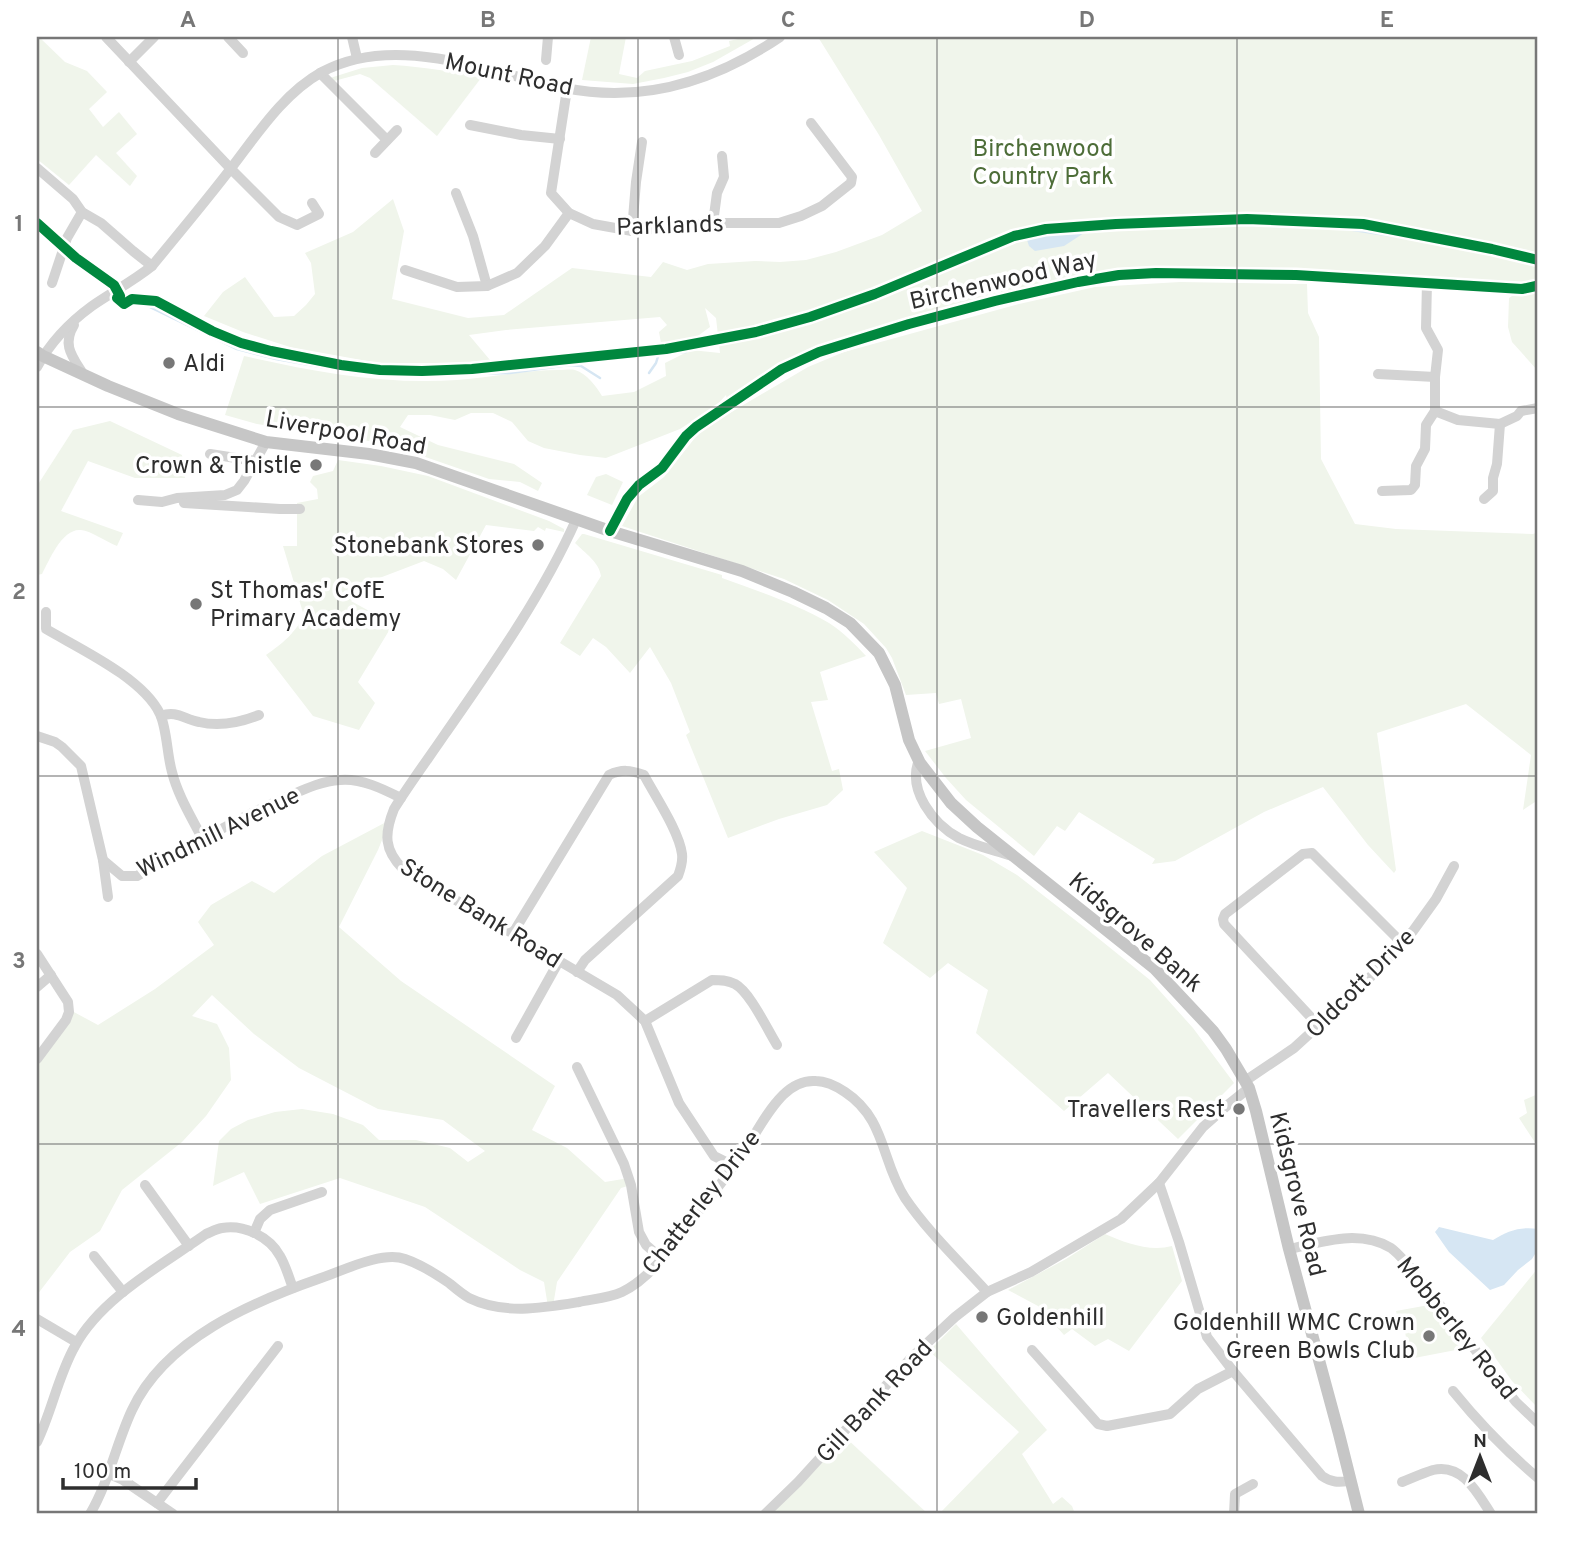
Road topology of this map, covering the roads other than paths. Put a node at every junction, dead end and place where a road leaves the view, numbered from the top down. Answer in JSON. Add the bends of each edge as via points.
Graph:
{"nodes":[{"id":1,"x":106,"y":37,"type":"edge"},
{"id":2,"x":154,"y":37,"type":"edge"},
{"id":3,"x":228,"y":37,"type":"edge"},
{"id":4,"x":352,"y":37,"type":"edge"},
{"id":5,"x":548,"y":37,"type":"edge"},
{"id":6,"x":674,"y":37,"type":"edge"},
{"id":7,"x":780,"y":37,"type":"edge"},
{"id":8,"x":243,"y":53,"type":"dead end"},
{"id":9,"x":679,"y":55,"type":"dead end"},
{"id":10,"x":356,"y":58,"type":"junction"},
{"id":11,"x":547,"y":61,"type":"dead end"},
{"id":12,"x":130,"y":62,"type":"junction"},
{"id":13,"x":320,"y":73,"type":"junction"},
{"id":14,"x":567,"y":89,"type":"junction"},
{"id":15,"x":811,"y":124,"type":"dead end"},
{"id":16,"x":470,"y":125,"type":"dead end"},
{"id":17,"x":397,"y":130,"type":"dead end"},
{"id":18,"x":560,"y":139,"type":"junction"},
{"id":19,"x":387,"y":140,"type":"junction"},
{"id":20,"x":375,"y":153,"type":"dead end"},
{"id":21,"x":653,"y":155,"type":"dead end"},
{"id":22,"x":722,"y":156,"type":"dead end"},
{"id":23,"x":37,"y":168,"type":"edge"},
{"id":24,"x":230,"y":169,"type":"junction"},
{"id":25,"x":456,"y":192,"type":"dead end"},
{"id":26,"x":312,"y":203,"type":"dead end"},
{"id":27,"x":82,"y":212,"type":"junction"},
{"id":28,"x":569,"y":213,"type":"junction"},
{"id":29,"x":713,"y":223,"type":"junction"},
{"id":30,"x":632,"y":231,"type":"junction"},
{"id":31,"x":152,"y":266,"type":"junction"},
{"id":32,"x":405,"y":270,"type":"dead end"},
{"id":33,"x":1427,"y":282,"type":"junction"},
{"id":34,"x":52,"y":283,"type":"dead end"},
{"id":35,"x":487,"y":286,"type":"junction"},
{"id":36,"x":1528,"y":291,"type":"dead end"},
{"id":37,"x":79,"y":316,"type":"junction"},
{"id":38,"x":39,"y":358,"type":"edge"},
{"id":39,"x":83,"y":374,"type":"junction"},
{"id":40,"x":1378,"y":374,"type":"dead end"},
{"id":41,"x":1435,"y":377,"type":"junction"},
{"id":42,"x":1538,"y":408,"type":"edge"},
{"id":43,"x":1435,"y":411,"type":"junction"},
{"id":44,"x":1500,"y":424,"type":"junction"},
{"id":45,"x":266,"y":442,"type":"junction"},
{"id":46,"x":210,"y":454,"type":"dead end"},
{"id":47,"x":255,"y":461,"type":"junction"},
{"id":48,"x":1382,"y":491,"type":"dead end"},
{"id":49,"x":1484,"y":499,"type":"dead end"},
{"id":50,"x":138,"y":500,"type":"dead end"},
{"id":51,"x":162,"y":502,"type":"junction"},
{"id":52,"x":300,"y":509,"type":"dead end"},
{"id":53,"x":576,"y":520,"type":"junction"},
{"id":54,"x":610,"y":531,"type":"junction"},
{"id":55,"x":652,"y":544,"type":"joint"},
{"id":56,"x":46,"y":612,"type":"dead end"},
{"id":57,"x":259,"y":715,"type":"dead end"},
{"id":58,"x":161,"y":716,"type":"junction"},
{"id":59,"x":37,"y":736,"type":"edge"},
{"id":60,"x":919,"y":760,"type":"junction"},
{"id":61,"x":401,"y":798,"type":"junction"},
{"id":62,"x":203,"y":840,"type":"junction"},
{"id":63,"x":1015,"y":857,"type":"junction"},
{"id":64,"x":103,"y":860,"type":"junction"},
{"id":65,"x":1454,"y":866,"type":"dead end"},
{"id":66,"x":108,"y":897,"type":"dead end"},
{"id":67,"x":513,"y":933,"type":"junction"},
{"id":68,"x":1402,"y":943,"type":"junction"},
{"id":69,"x":37,"y":954,"type":"edge"},
{"id":70,"x":559,"y":961,"type":"junction"},
{"id":71,"x":577,"y":972,"type":"junction"},
{"id":72,"x":51,"y":975,"type":"junction"},
{"id":73,"x":37,"y":986,"type":"edge"},
{"id":74,"x":645,"y":1021,"type":"junction"},
{"id":75,"x":1319,"y":1026,"type":"junction"},
{"id":76,"x":516,"y":1038,"type":"dead end"},
{"id":77,"x":777,"y":1045,"type":"dead end"},
{"id":78,"x":37,"y":1059,"type":"edge"},
{"id":79,"x":577,"y":1067,"type":"dead end"},
{"id":80,"x":1247,"y":1084,"type":"junction"},
{"id":81,"x":734,"y":1166,"type":"junction"},
{"id":82,"x":1159,"y":1183,"type":"junction"},
{"id":83,"x":145,"y":1185,"type":"dead end"},
{"id":84,"x":321,"y":1192,"type":"dead end"},
{"id":85,"x":254,"y":1233,"type":"junction"},
{"id":86,"x":189,"y":1246,"type":"junction"},
{"id":87,"x":1289,"y":1249,"type":"junction"},
{"id":88,"x":94,"y":1256,"type":"dead end"},
{"id":89,"x":662,"y":1259,"type":"junction"},
{"id":90,"x":293,"y":1288,"type":"junction"},
{"id":91,"x":123,"y":1292,"type":"junction"},
{"id":92,"x":988,"y":1292,"type":"junction"},
{"id":93,"x":37,"y":1319,"type":"edge"},
{"id":94,"x":76,"y":1342,"type":"junction"},
{"id":95,"x":278,"y":1346,"type":"dead end"},
{"id":96,"x":1032,"y":1350,"type":"dead end"},
{"id":97,"x":1233,"y":1371,"type":"junction"},
{"id":98,"x":1455,"y":1399,"type":"dead end"},
{"id":99,"x":37,"y":1405,"type":"edge"},
{"id":100,"x":49,"y":1409,"type":"junction"},
{"id":101,"x":1538,"y":1423,"type":"edge"},
{"id":102,"x":37,"y":1442,"type":"edge"},
{"id":103,"x":109,"y":1474,"type":"junction"},
{"id":104,"x":1538,"y":1478,"type":"edge"},
{"id":105,"x":1350,"y":1481,"type":"junction"},
{"id":106,"x":1402,"y":1482,"type":"dead end"},
{"id":107,"x":1253,"y":1484,"type":"dead end"},
{"id":108,"x":157,"y":1503,"type":"junction"},
{"id":109,"x":90,"y":1514,"type":"edge"},
{"id":110,"x":173,"y":1514,"type":"edge"},
{"id":111,"x":765,"y":1514,"type":"edge"},
{"id":112,"x":1234,"y":1514,"type":"edge"},
{"id":113,"x":1359,"y":1514,"type":"edge"},
{"id":114,"x":1491,"y":1514,"type":"edge"}],
"edges":[{"from":1,"to":12,"type":"street"},
{"from":2,"to":12,"type":"street"},
{"from":3,"to":8,"type":"street"},
{"from":4,"to":10,"type":"street"},
{"from":5,"to":11,"type":"street"},
{"from":6,"to":9,"type":"street"},
{"from":7,"to":14,"type":"street","name":"Mount Road","via":[[725,69],[679,86],[618,93]]},
{"from":10,"to":13,"type":"street","name":"Mount Road"},
{"from":10,"to":14,"type":"street","name":"Mount Road","via":[[425,56]]},
{"from":12,"to":24,"type":"street"},
{"from":13,"to":19,"type":"street"},
{"from":13,"to":24,"type":"street","name":"Mount Road","via":[[290,96]]},
{"from":14,"to":18,"type":"street"},
{"from":15,"to":29,"type":"street","name":"Parklands","via":[[852,177],[851,183],[822,206],[779,223]]},
{"from":16,"to":18,"type":"street"},
{"from":17,"to":19,"type":"street"},
{"from":18,"to":28,"type":"street","via":[[551,193]]},
{"from":19,"to":20,"type":"street"},
{"from":21,"to":30,"type":"street","via":[[641,148]]},
{"from":22,"to":29,"type":"street","via":[[724,177]]},
{"from":23,"to":27,"type":"street"},
{"from":24,"to":26,"type":"street","via":[[279,217],[298,225],[318,214]]},
{"from":24,"to":31,"type":"street","name":"Mount Road"},
{"from":25,"to":35,"type":"street"},
{"from":27,"to":31,"type":"street"},
{"from":27,"to":34,"type":"street","via":[[67,237]]},
{"from":28,"to":30,"type":"street","name":"Parklands","via":[[593,224]]},
{"from":28,"to":35,"type":"street","via":[[517,273]]},
{"from":29,"to":30,"type":"street","name":"Parklands"},
{"from":31,"to":37,"type":"street","name":"Mount Road"},
{"from":32,"to":35,"type":"street","via":[[457,287]]},
{"from":33,"to":36,"type":"street","name":"Birchenwood Way"},
{"from":33,"to":41,"type":"street","via":[[1426,328],[1438,350]]},
{"from":33,"to":54,"type":"street","name":"Birchenwood Way","via":[[1292,275],[1118,275],[1053,286],[854,340],[782,369],[695,427],[662,468],[627,499]]},
{"from":37,"to":38,"type":"street","name":"Mount Road"},
{"from":37,"to":39,"type":"street","via":[[68,344]]},
{"from":38,"to":39,"type":"main road","name":"Liverpool Road"},
{"from":39,"to":45,"type":"main road","name":"Liverpool Road","via":[[178,414]]},
{"from":40,"to":41,"type":"street"},
{"from":41,"to":43,"type":"street"},
{"from":42,"to":44,"type":"street","via":[[1521,411]]},
{"from":43,"to":44,"type":"street","via":[[1458,420]]},
{"from":43,"to":48,"type":"street","via":[[1426,425],[1415,485],[1410,490]]},
{"from":44,"to":49,"type":"street","via":[[1493,491]]},
{"from":45,"to":47,"type":"street"},
{"from":45,"to":53,"type":"main road","name":"Liverpool Road","via":[[415,463]]},
{"from":46,"to":47,"type":"street"},
{"from":47,"to":51,"type":"street","via":[[237,490]]},
{"from":50,"to":51,"type":"street"},
{"from":51,"to":52,"type":"street"},
{"from":53,"to":54,"type":"main road","name":"Liverpool Road"},
{"from":53,"to":61,"type":"street","name":"Stone Bank Road","via":[[531,606]]},
{"from":54,"to":55,"type":"main road","name":"Liverpool Road"},
{"from":55,"to":60,"type":"main road","name":"Kidsgrove Bank","via":[[742,571],[850,623],[887,666]]},
{"from":56,"to":58,"type":"street","via":[[46,629],[132,681]]},
{"from":57,"to":58,"type":"street","via":[[221,724],[198,722],[176,713]]},
{"from":58,"to":62,"type":"street","via":[[176,786]]},
{"from":59,"to":64,"type":"street","name":"Windmill Avenue","via":[[55,742],[81,766]]},
{"from":60,"to":63,"type":"main road","name":"Kidsgrove Bank","via":[[960,812]]},
{"from":60,"to":63,"type":"street","name":"Kidsgrove Bank","via":[[915,773],[918,790],[944,828],[958,838]]},
{"from":61,"to":62,"type":"street","name":"Windmill Avenue","via":[[379,787],[342,779],[265,806]]},
{"from":61,"to":67,"type":"street","name":"Stone Bank Road","via":[[388,823],[393,859],[403,870]]},
{"from":62,"to":64,"type":"street","name":"Windmill Avenue","via":[[137,876],[122,876]]},
{"from":63,"to":80,"type":"main road","name":"Kidsgrove Bank","via":[[1154,968],[1213,1031]]},
{"from":64,"to":66,"type":"street"},
{"from":65,"to":68,"type":"street","name":"Oldcott Drive","via":[[1436,899]]},
{"from":67,"to":70,"type":"street","name":"Stone Bank Road"},
{"from":67,"to":71,"type":"street","via":[[609,775],[632,770],[644,775],[677,836],[682,865],[678,876]]},
{"from":68,"to":75,"type":"street","name":"Oldcott Drive"},
{"from":68,"to":75,"type":"street","via":[[1312,853],[1303,854],[1225,914],[1224,924]]},
{"from":69,"to":72,"type":"street"},
{"from":70,"to":71,"type":"street","name":"Stone Bank Road"},
{"from":70,"to":76,"type":"street"},
{"from":71,"to":74,"type":"street","name":"Stone Bank Road","via":[[617,995]]},
{"from":72,"to":73,"type":"street"},
{"from":72,"to":78,"type":"street","via":[[69,1012]]},
{"from":74,"to":77,"type":"street","via":[[712,980],[725,980],[745,991]]},
{"from":74,"to":81,"type":"street","name":"Stone Bank Road","via":[[679,1103],[714,1156]]},
{"from":75,"to":80,"type":"street","name":"Oldcott Drive"},
{"from":79,"to":89,"type":"street","via":[[624,1164],[639,1232]]},
{"from":80,"to":82,"type":"street","name":"Oldcott Drive","via":[[1203,1127]]},
{"from":80,"to":87,"type":"main road","name":"Kidsgrove Road"},
{"from":81,"to":89,"type":"street","name":"Chatterley Drive"},
{"from":81,"to":92,"type":"street","name":"Chatterley Drive","via":[[785,1093],[815,1081],[837,1087],[859,1103],[874,1124],[904,1197]]},
{"from":82,"to":92,"type":"street","name":"Gill Bank Road","via":[[1121,1219]]},
{"from":82,"to":97,"type":"street","via":[[1207,1337]]},
{"from":83,"to":86,"type":"street"},
{"from":84,"to":85,"type":"street","via":[[270,1210]]},
{"from":85,"to":86,"type":"street","via":[[221,1228]]},
{"from":85,"to":90,"type":"street","via":[[280,1255]]},
{"from":86,"to":91,"type":"street"},
{"from":87,"to":101,"type":"street","name":"Mobberley Road","via":[[1339,1238],[1381,1243],[1393,1250]]},
{"from":87,"to":105,"type":"main road","name":"Kidsgrove Road"},
{"from":88,"to":91,"type":"street"},
{"from":89,"to":90,"type":"street","name":"Chatterley Drive","via":[[620,1293],[524,1310],[469,1298],[402,1258],[385,1257]]},
{"from":90,"to":103,"type":"street","name":"Chatterley Drive","via":[[221,1322],[162,1367],[133,1408]]},
{"from":91,"to":94,"type":"street"},
{"from":92,"to":111,"type":"street","name":"Gill Bank Road","via":[[909,1360]]},
{"from":93,"to":94,"type":"street"},
{"from":94,"to":100,"type":"street"},
{"from":95,"to":108,"type":"street"},
{"from":96,"to":97,"type":"street","via":[[1098,1424],[1107,1426],[1170,1414],[1198,1390]]},
{"from":97,"to":105,"type":"street","via":[[1322,1476],[1336,1483]]},
{"from":98,"to":104,"type":"street"},
{"from":99,"to":100,"type":"street"},
{"from":100,"to":102,"type":"street"},
{"from":103,"to":108,"type":"street"},
{"from":103,"to":109,"type":"street","name":"Chatterley Drive"},
{"from":105,"to":113,"type":"main road","name":"Kidsgrove Road"},
{"from":106,"to":114,"type":"street","via":[[1448,1469],[1471,1483]]},
{"from":107,"to":112,"type":"street","via":[[1233,1492]]},
{"from":108,"to":110,"type":"street"}]}
